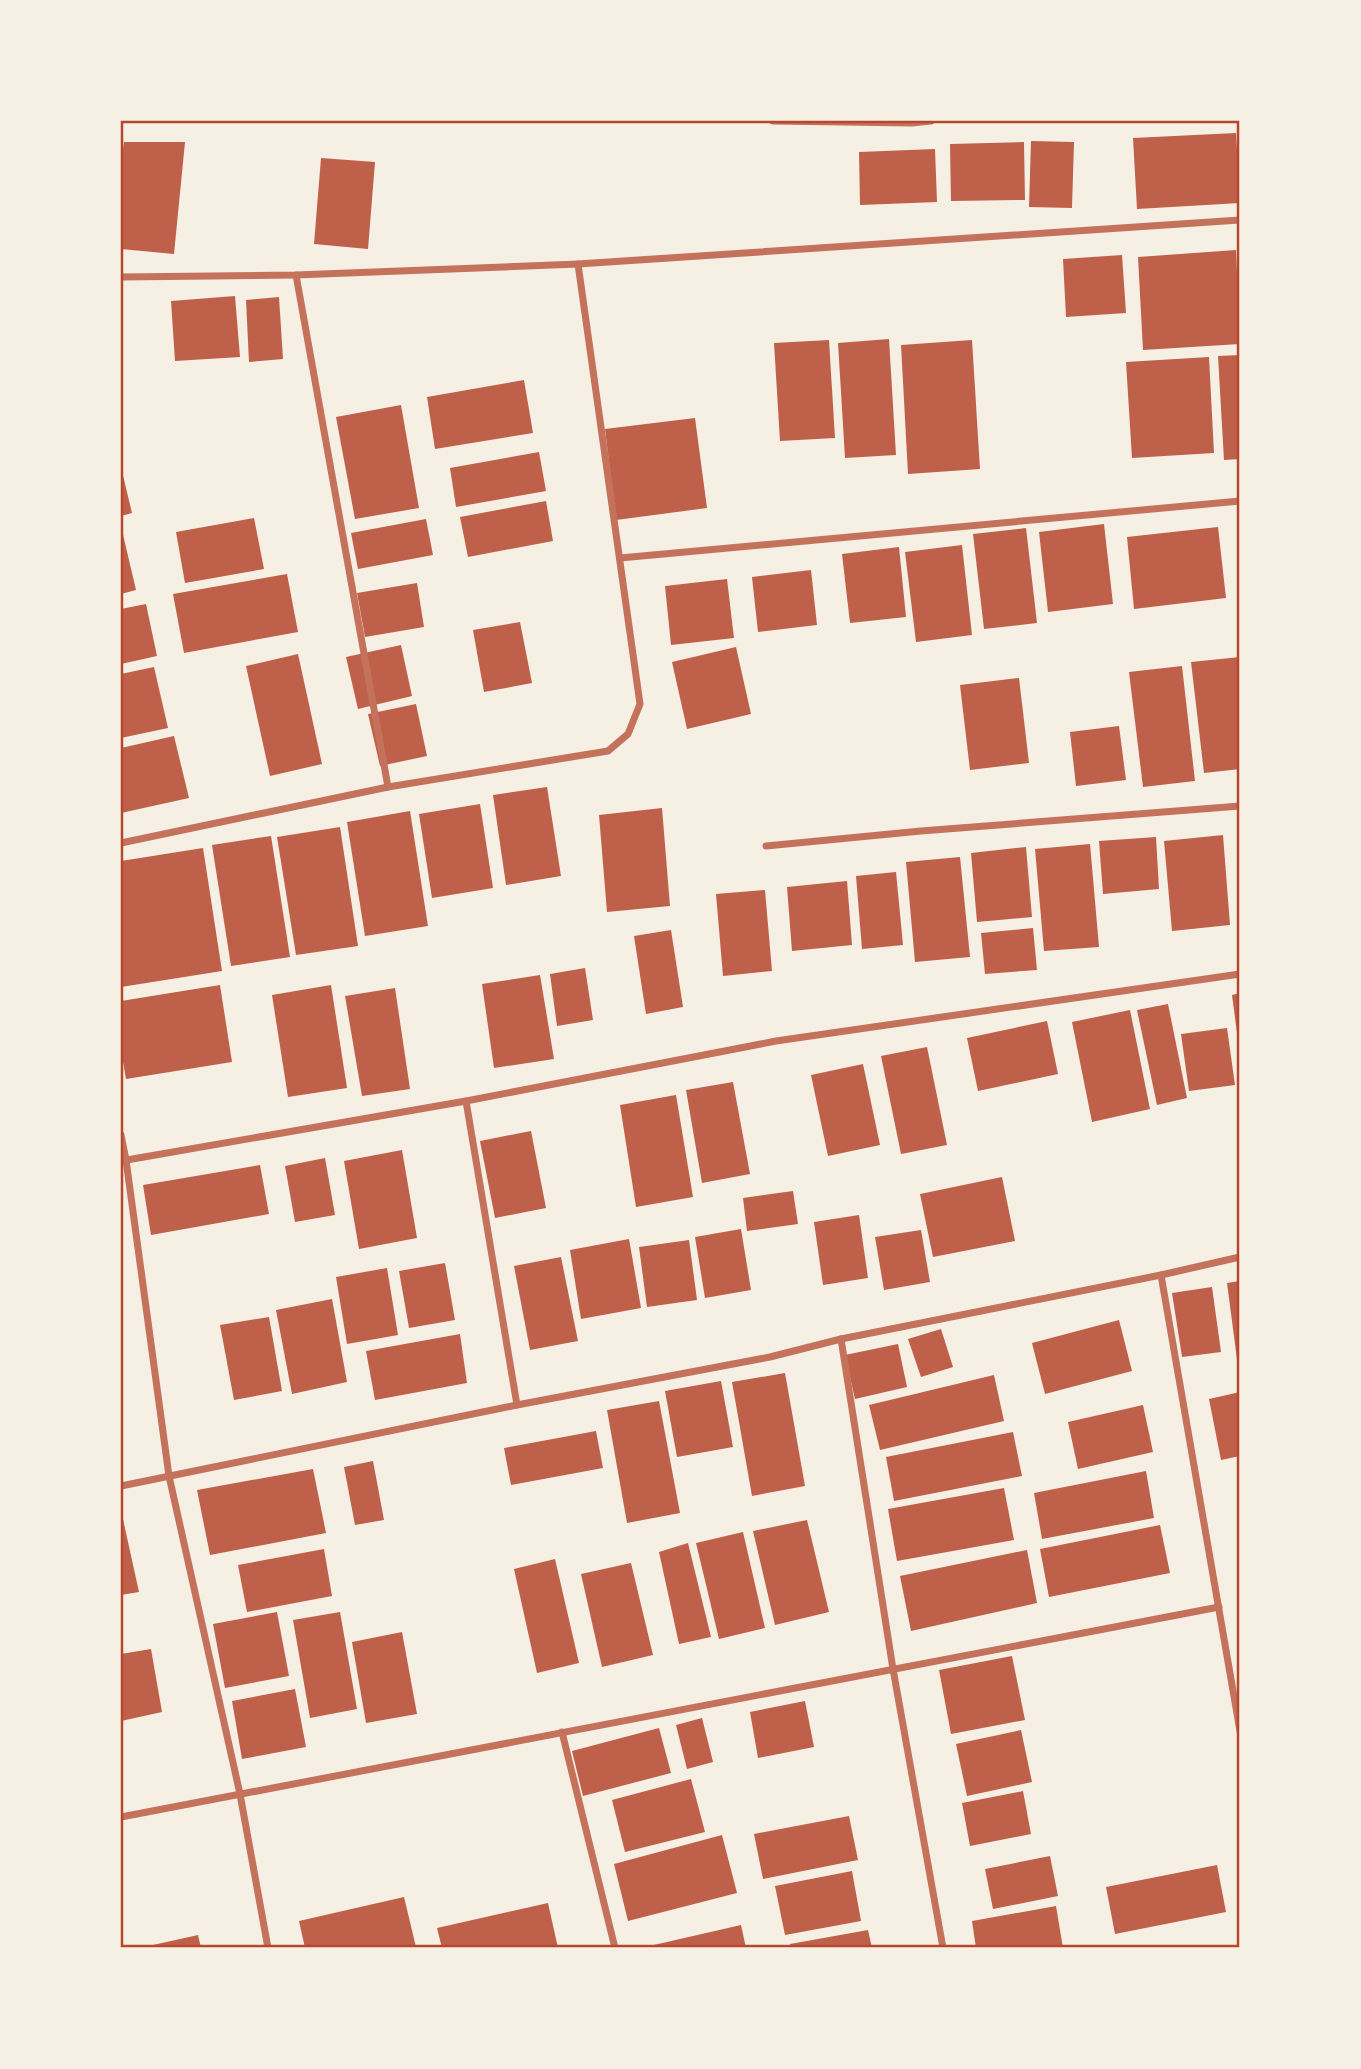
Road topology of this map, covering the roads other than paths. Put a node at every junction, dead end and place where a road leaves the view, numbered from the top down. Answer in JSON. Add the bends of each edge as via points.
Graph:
{"nodes":[{"id":1,"x":773,"y":121,"type":"edge"},
{"id":2,"x":931,"y":121,"type":"edge"},
{"id":3,"x":1240,"y":220,"type":"edge"},
{"id":4,"x":578,"y":264,"type":"junction"},
{"id":5,"x":296,"y":275,"type":"junction"},
{"id":6,"x":121,"y":278,"type":"edge"},
{"id":7,"x":1240,"y":501,"type":"edge"},
{"id":8,"x":620,"y":558,"type":"junction"},
{"id":9,"x":388,"y":787,"type":"junction"},
{"id":10,"x":1240,"y":806,"type":"edge"},
{"id":11,"x":121,"y":842,"type":"edge"},
{"id":12,"x":766,"y":846,"type":"dead end"},
{"id":13,"x":1240,"y":974,"type":"edge"},
{"id":14,"x":466,"y":1101,"type":"junction"},
{"id":15,"x":121,"y":1135,"type":"edge"},
{"id":16,"x":123,"y":1161,"type":"edge"},
{"id":17,"x":1240,"y":1256,"type":"edge"},
{"id":18,"x":1161,"y":1275,"type":"junction"},
{"id":19,"x":841,"y":1339,"type":"junction"},
{"id":20,"x":517,"y":1405,"type":"junction"},
{"id":21,"x":169,"y":1476,"type":"junction"},
{"id":22,"x":121,"y":1486,"type":"edge"},
{"id":23,"x":1219,"y":1607,"type":"junction"},
{"id":24,"x":892,"y":1669,"type":"junction"},
{"id":25,"x":1240,"y":1731,"type":"edge"},
{"id":26,"x":562,"y":1732,"type":"junction"},
{"id":27,"x":240,"y":1794,"type":"junction"},
{"id":28,"x":121,"y":1817,"type":"edge"},
{"id":29,"x":268,"y":1948,"type":"edge"},
{"id":30,"x":615,"y":1948,"type":"edge"},
{"id":31,"x":943,"y":1948,"type":"edge"}],
"edges":[{"from":1,"to":2,"type":"street"},
{"from":3,"to":4,"type":"street"},
{"from":4,"to":5,"type":"street"},
{"from":4,"to":8,"type":"street"},
{"from":5,"to":6,"type":"street"},
{"from":5,"to":9,"type":"street"},
{"from":7,"to":8,"type":"street"},
{"from":8,"to":9,"type":"street","via":[[640,704],[628,734],[608,751]]},
{"from":9,"to":11,"type":"street"},
{"from":10,"to":12,"type":"street"},
{"from":13,"to":14,"type":"street","via":[[776,1041]]},
{"from":14,"to":16,"type":"street"},
{"from":14,"to":20,"type":"street"},
{"from":15,"to":16,"type":"street"},
{"from":16,"to":21,"type":"street"},
{"from":17,"to":18,"type":"street"},
{"from":18,"to":19,"type":"street"},
{"from":18,"to":23,"type":"street"},
{"from":19,"to":20,"type":"street"},
{"from":19,"to":24,"type":"street"},
{"from":20,"to":21,"type":"street"},
{"from":21,"to":22,"type":"street"},
{"from":21,"to":27,"type":"street"},
{"from":23,"to":24,"type":"street"},
{"from":23,"to":25,"type":"street"},
{"from":24,"to":26,"type":"street"},
{"from":24,"to":31,"type":"street"},
{"from":26,"to":27,"type":"street"},
{"from":26,"to":30,"type":"street"},
{"from":27,"to":28,"type":"street"},
{"from":27,"to":29,"type":"street"}]}
